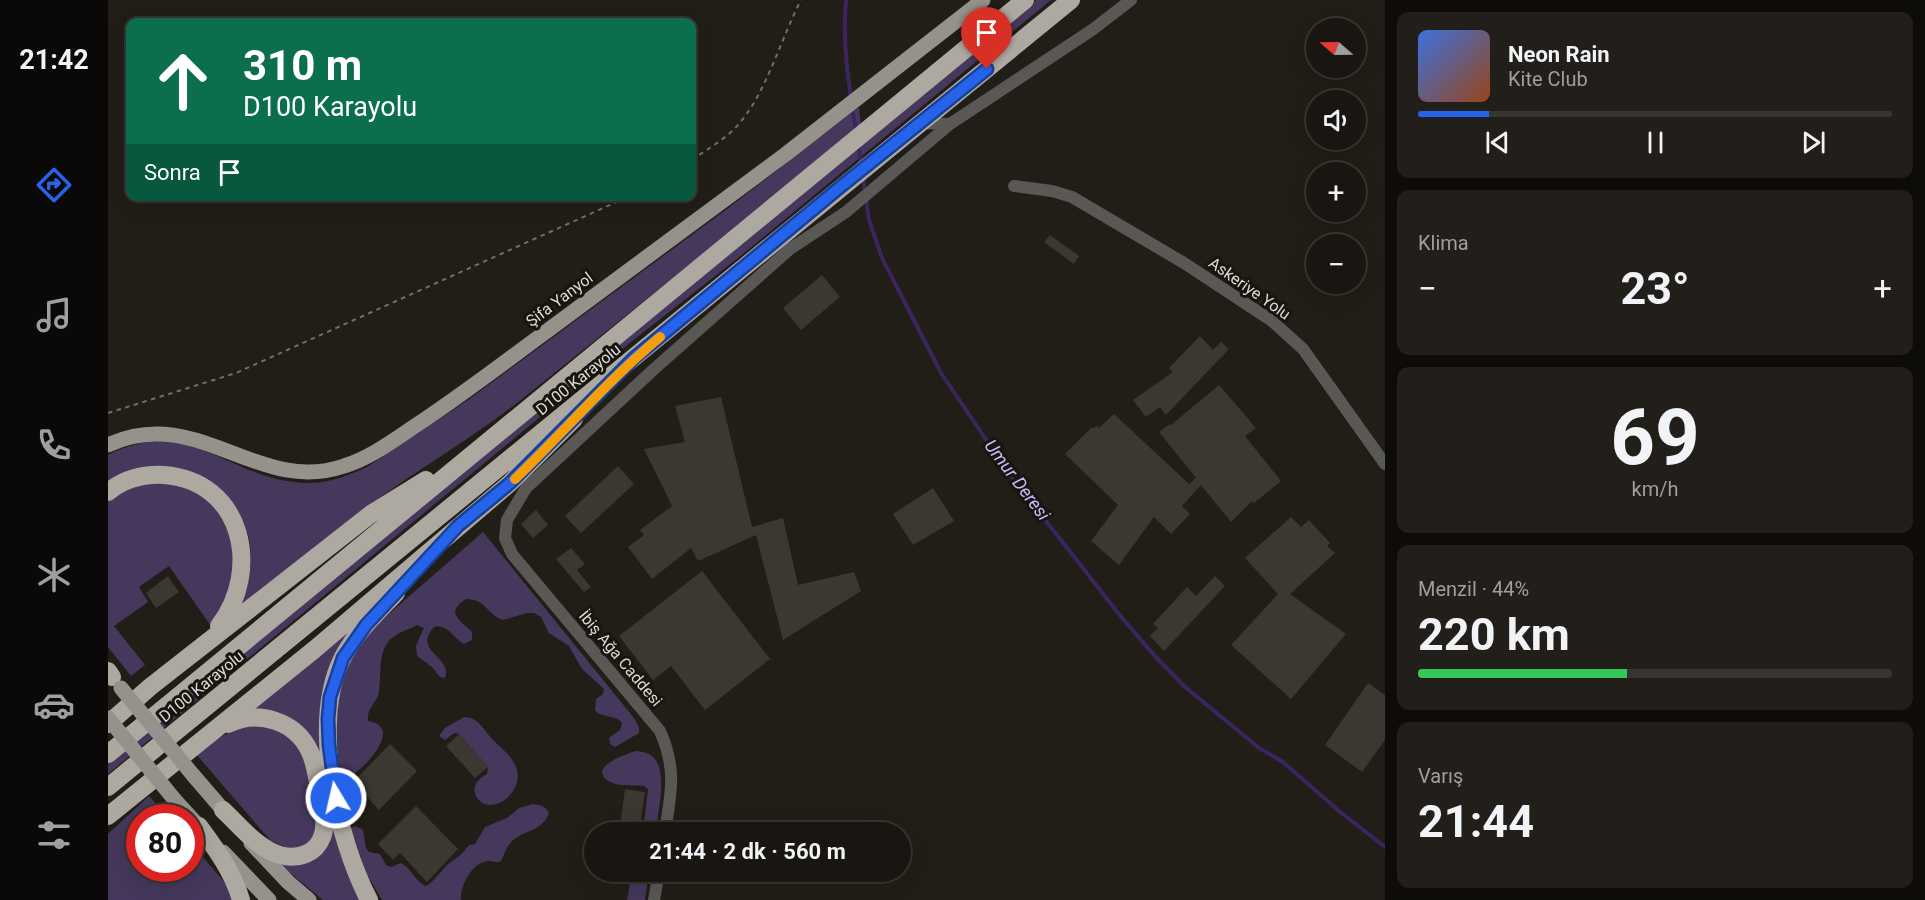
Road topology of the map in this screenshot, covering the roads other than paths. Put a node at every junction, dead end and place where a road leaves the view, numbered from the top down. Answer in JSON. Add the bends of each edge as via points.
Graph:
{"nodes":[{"id":1,"x":983,"y":0,"type":"edge"},
{"id":2,"x":1025,"y":0,"type":"edge"},
{"id":3,"x":1071,"y":0,"type":"edge"},
{"id":4,"x":1131,"y":0,"type":"edge"},
{"id":5,"x":920,"y":123,"type":"junction"},
{"id":6,"x":950,"y":124,"type":"junction"},
{"id":7,"x":1014,"y":186,"type":"dead end"},
{"id":8,"x":634,"y":358,"type":"junction"},
{"id":9,"x":108,"y":445,"type":"edge"},
{"id":10,"x":484,"y":445,"type":"junction"},
{"id":11,"x":1385,"y":464,"type":"edge"},
{"id":12,"x":108,"y":492,"type":"edge"},
{"id":13,"x":458,"y":526,"type":"junction"},
{"id":14,"x":186,"y":658,"type":"junction"},
{"id":15,"x":112,"y":677,"type":"edge"},
{"id":16,"x":108,"y":718,"type":"edge"},
{"id":17,"x":108,"y":724,"type":"edge"},
{"id":18,"x":201,"y":741,"type":"junction"},
{"id":19,"x":108,"y":753,"type":"edge"},
{"id":20,"x":108,"y":787,"type":"edge"},
{"id":21,"x":136,"y":794,"type":"junction"},
{"id":22,"x":179,"y":804,"type":"edge"},
{"id":23,"x":223,"y":810,"type":"junction"},
{"id":24,"x":108,"y":816,"type":"edge"},
{"id":25,"x":108,"y":821,"type":"edge"},
{"id":26,"x":666,"y":822,"type":"edge"},
{"id":27,"x":204,"y":831,"type":"edge"},
{"id":28,"x":204,"y":833,"type":"edge"},
{"id":29,"x":657,"y":882,"type":"edge"},
{"id":30,"x":241,"y":900,"type":"edge"},
{"id":31,"x":269,"y":900,"type":"edge"},
{"id":32,"x":309,"y":900,"type":"edge"},
{"id":33,"x":369,"y":900,"type":"edge"},
{"id":34,"x":654,"y":900,"type":"edge"}],
"edges":[{"from":1,"to":9,"type":"main road","name":"Şifa Yanyol","via":[[454,400],[356,462],[320,473],[296,472],[272,468],[198,439],[175,435],[132,436]]},
{"from":2,"to":10,"type":"highway","name":"D100 Karayolu"},
{"from":3,"to":5,"type":"highway","name":"D100 Karayolu"},
{"from":4,"to":6,"type":"street"},
{"from":5,"to":6,"type":"street"},
{"from":5,"to":8,"type":"highway","name":"D100 Karayolu"},
{"from":6,"to":26,"type":"street","name":"İbiş Ağa Caddesi","via":[[846,212],[790,249],[653,370],[526,489],[507,520],[505,538],[512,554],[660,731],[672,770]]},
{"from":7,"to":11,"type":"street","name":"Askeriye Yolu","via":[[1072,197],[1272,321],[1303,349]]},
{"from":8,"to":13,"type":"highway","via":[[510,483]]},
{"from":8,"to":20,"type":"highway","name":"D100 Karayolu"},
{"from":10,"to":14,"type":"highway","via":[[371,514]]},
{"from":10,"to":19,"type":"highway","name":"D100 Karayolu"},
{"from":12,"to":14,"type":"highway","via":[[125,481],[150,475],[185,479],[214,496],[236,525],[242,566],[236,595],[219,626]]},
{"from":13,"to":18,"type":"highway"},
{"from":13,"to":33,"type":"highway","via":[[359,633],[343,658],[333,687],[328,719],[333,779],[345,841]]},
{"from":14,"to":17,"type":"highway"},
{"from":15,"to":23,"type":"main road","bridge":true},
{"from":16,"to":22,"type":"main road","bridge":true},
{"from":18,"to":21,"type":"highway"},
{"from":18,"to":23,"type":"highway","via":[[233,722],[253,717],[281,723],[298,734],[313,758],[324,818],[322,838],[304,856],[279,855],[256,841]]},
{"from":21,"to":24,"type":"highway"},
{"from":21,"to":25,"type":"highway"},
{"from":23,"to":32,"type":"main road","via":[[273,867]]},
{"from":27,"to":31,"type":"main road"},
{"from":28,"to":30,"type":"highway","via":[[235,879]]},
{"from":29,"to":34,"type":"street"}]}
